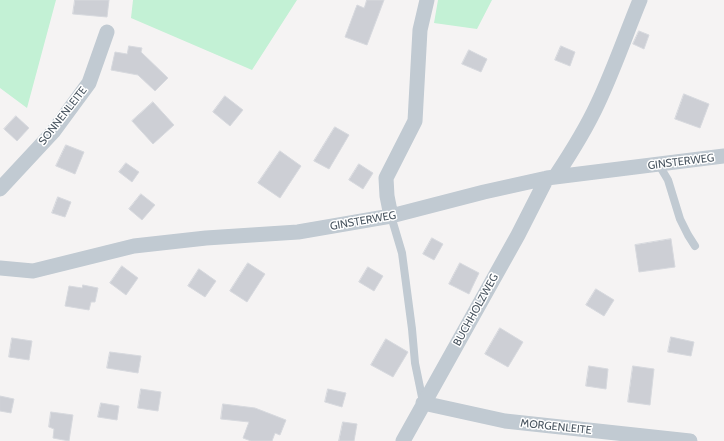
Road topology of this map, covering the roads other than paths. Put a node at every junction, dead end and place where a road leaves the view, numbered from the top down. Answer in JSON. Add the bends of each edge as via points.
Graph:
{"nodes":[{"id":1,"x":427,"y":0,"type":"edge"},
{"id":2,"x":640,"y":0,"type":"edge"},
{"id":3,"x":107,"y":32,"type":"dead end"},
{"id":4,"x":724,"y":156,"type":"edge"},
{"id":5,"x":658,"y":165,"type":"junction"},
{"id":6,"x":551,"y":178,"type":"junction"},
{"id":7,"x":0,"y":189,"type":"edge"},
{"id":8,"x":391,"y":216,"type":"junction"},
{"id":9,"x":696,"y":246,"type":"dead end"},
{"id":10,"x":0,"y":268,"type":"edge"},
{"id":11,"x":423,"y":403,"type":"junction"},
{"id":12,"x":403,"y":441,"type":"edge"},
{"id":13,"x":690,"y":441,"type":"edge"}],
"edges":[{"from":1,"to":8,"type":"street","via":[[420,30],[415,122],[386,178]]},
{"from":2,"to":6,"type":"street","name":"BUCHHOLZWEG","via":[[598,104],[577,144]]},
{"from":3,"to":7,"type":"street","name":"SONNENLEITE","via":[[89,83],[53,132]]},
{"from":4,"to":5,"type":"street","name":"GINSTERWEG"},
{"from":5,"to":6,"type":"street","name":"GINSTERWEG"},
{"from":5,"to":9,"type":"lane","via":[[668,180],[680,219]]},
{"from":6,"to":8,"type":"street","name":"GINSTERWEG"},
{"from":6,"to":11,"type":"street","name":"BUCHHOLZWEG"},
{"from":8,"to":10,"type":"street","name":"GINSTERWEG","via":[[298,232],[134,246],[33,271]]},
{"from":8,"to":11,"type":"lane","via":[[402,253],[415,363]]},
{"from":11,"to":12,"type":"street","name":"BUCHHOLZWEG"},
{"from":11,"to":13,"type":"street","name":"MORGENLEITE","via":[[505,421]]}]}
